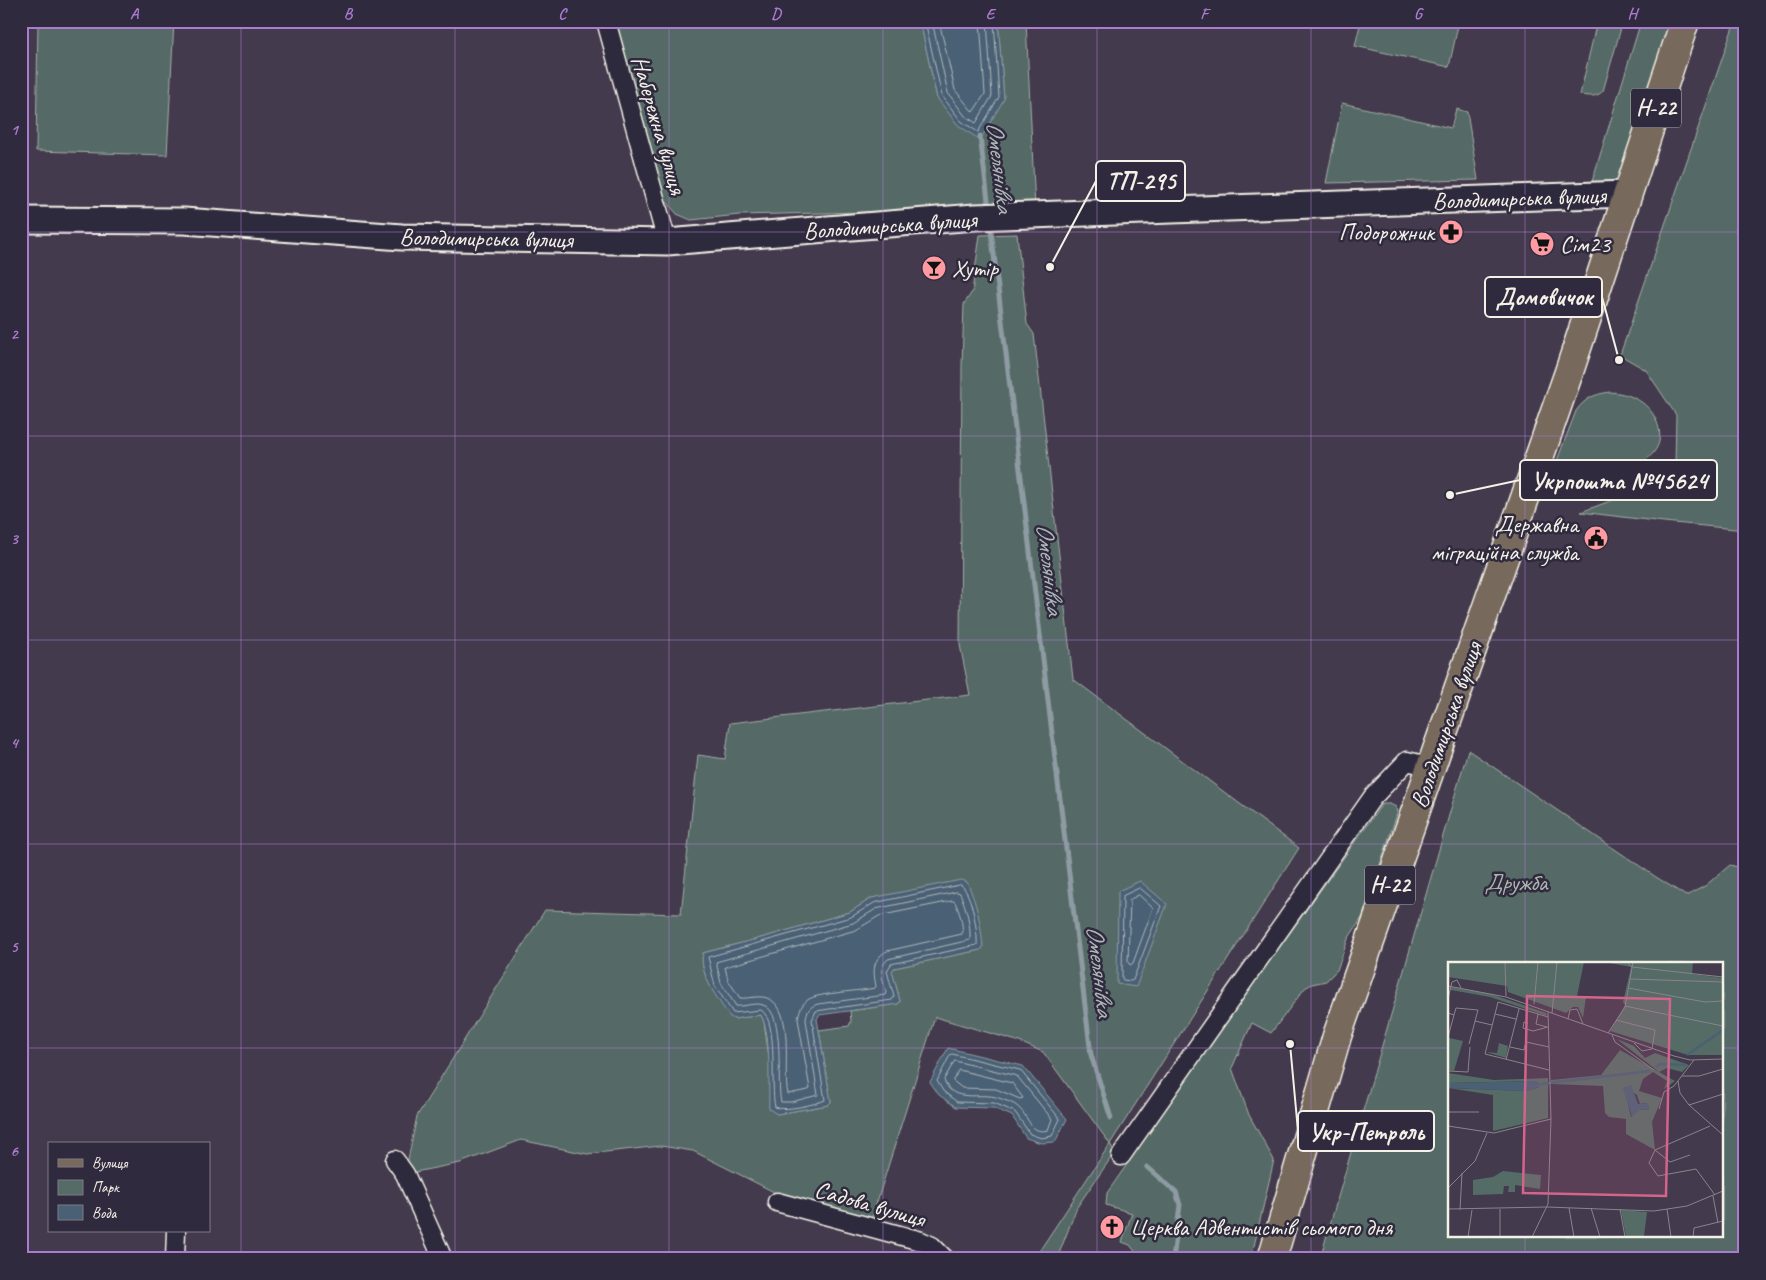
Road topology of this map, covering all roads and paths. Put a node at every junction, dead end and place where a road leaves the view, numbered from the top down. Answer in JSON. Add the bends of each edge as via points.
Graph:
{"nodes":[{"id":1,"x":606,"y":21,"type":"edge"},
{"id":2,"x":1684,"y":21,"type":"edge"},
{"id":3,"x":1627,"y":194,"type":"junction"},
{"id":4,"x":21,"y":220,"type":"edge"},
{"id":5,"x":667,"y":242,"type":"junction"},
{"id":6,"x":1432,"y":767,"type":"junction"},
{"id":7,"x":1121,"y":1156,"type":"dead end"},
{"id":8,"x":395,"y":1160,"type":"dead end"},
{"id":9,"x":777,"y":1202,"type":"dead end"},
{"id":10,"x":176,"y":1232,"type":"edge"},
{"id":11,"x":175,"y":1259,"type":"edge"},
{"id":12,"x":443,"y":1259,"type":"edge"},
{"id":13,"x":945,"y":1259,"type":"edge"},
{"id":14,"x":1272,"y":1259,"type":"edge"}],
"edges":[{"from":1,"to":5,"type":"street","name":"Набережна вулиця"},
{"from":2,"to":3,"type":"main road","name":"Володимирська вулиця","number":"Н-22"},
{"from":3,"to":5,"type":"street","name":"Володимирська вулиця","via":[[985,217]]},
{"from":3,"to":6,"type":"main road","name":"Володимирська вулиця","number":"Н-22"},
{"from":4,"to":5,"type":"street","name":"Володимирська вулиця","via":[[184,221],[402,237]]},
{"from":6,"to":7,"type":"street","via":[[1406,761],[1372,798]]},
{"from":6,"to":14,"type":"main road","name":"Володимирська вулиця","number":"Н-22","via":[[1337,1036]]},
{"from":8,"to":12,"type":"street","via":[[405,1174]]},
{"from":9,"to":13,"type":"street","name":"Садова вулиця","via":[[921,1241],[932,1246]]},
{"from":10,"to":11,"type":"street"}]}
